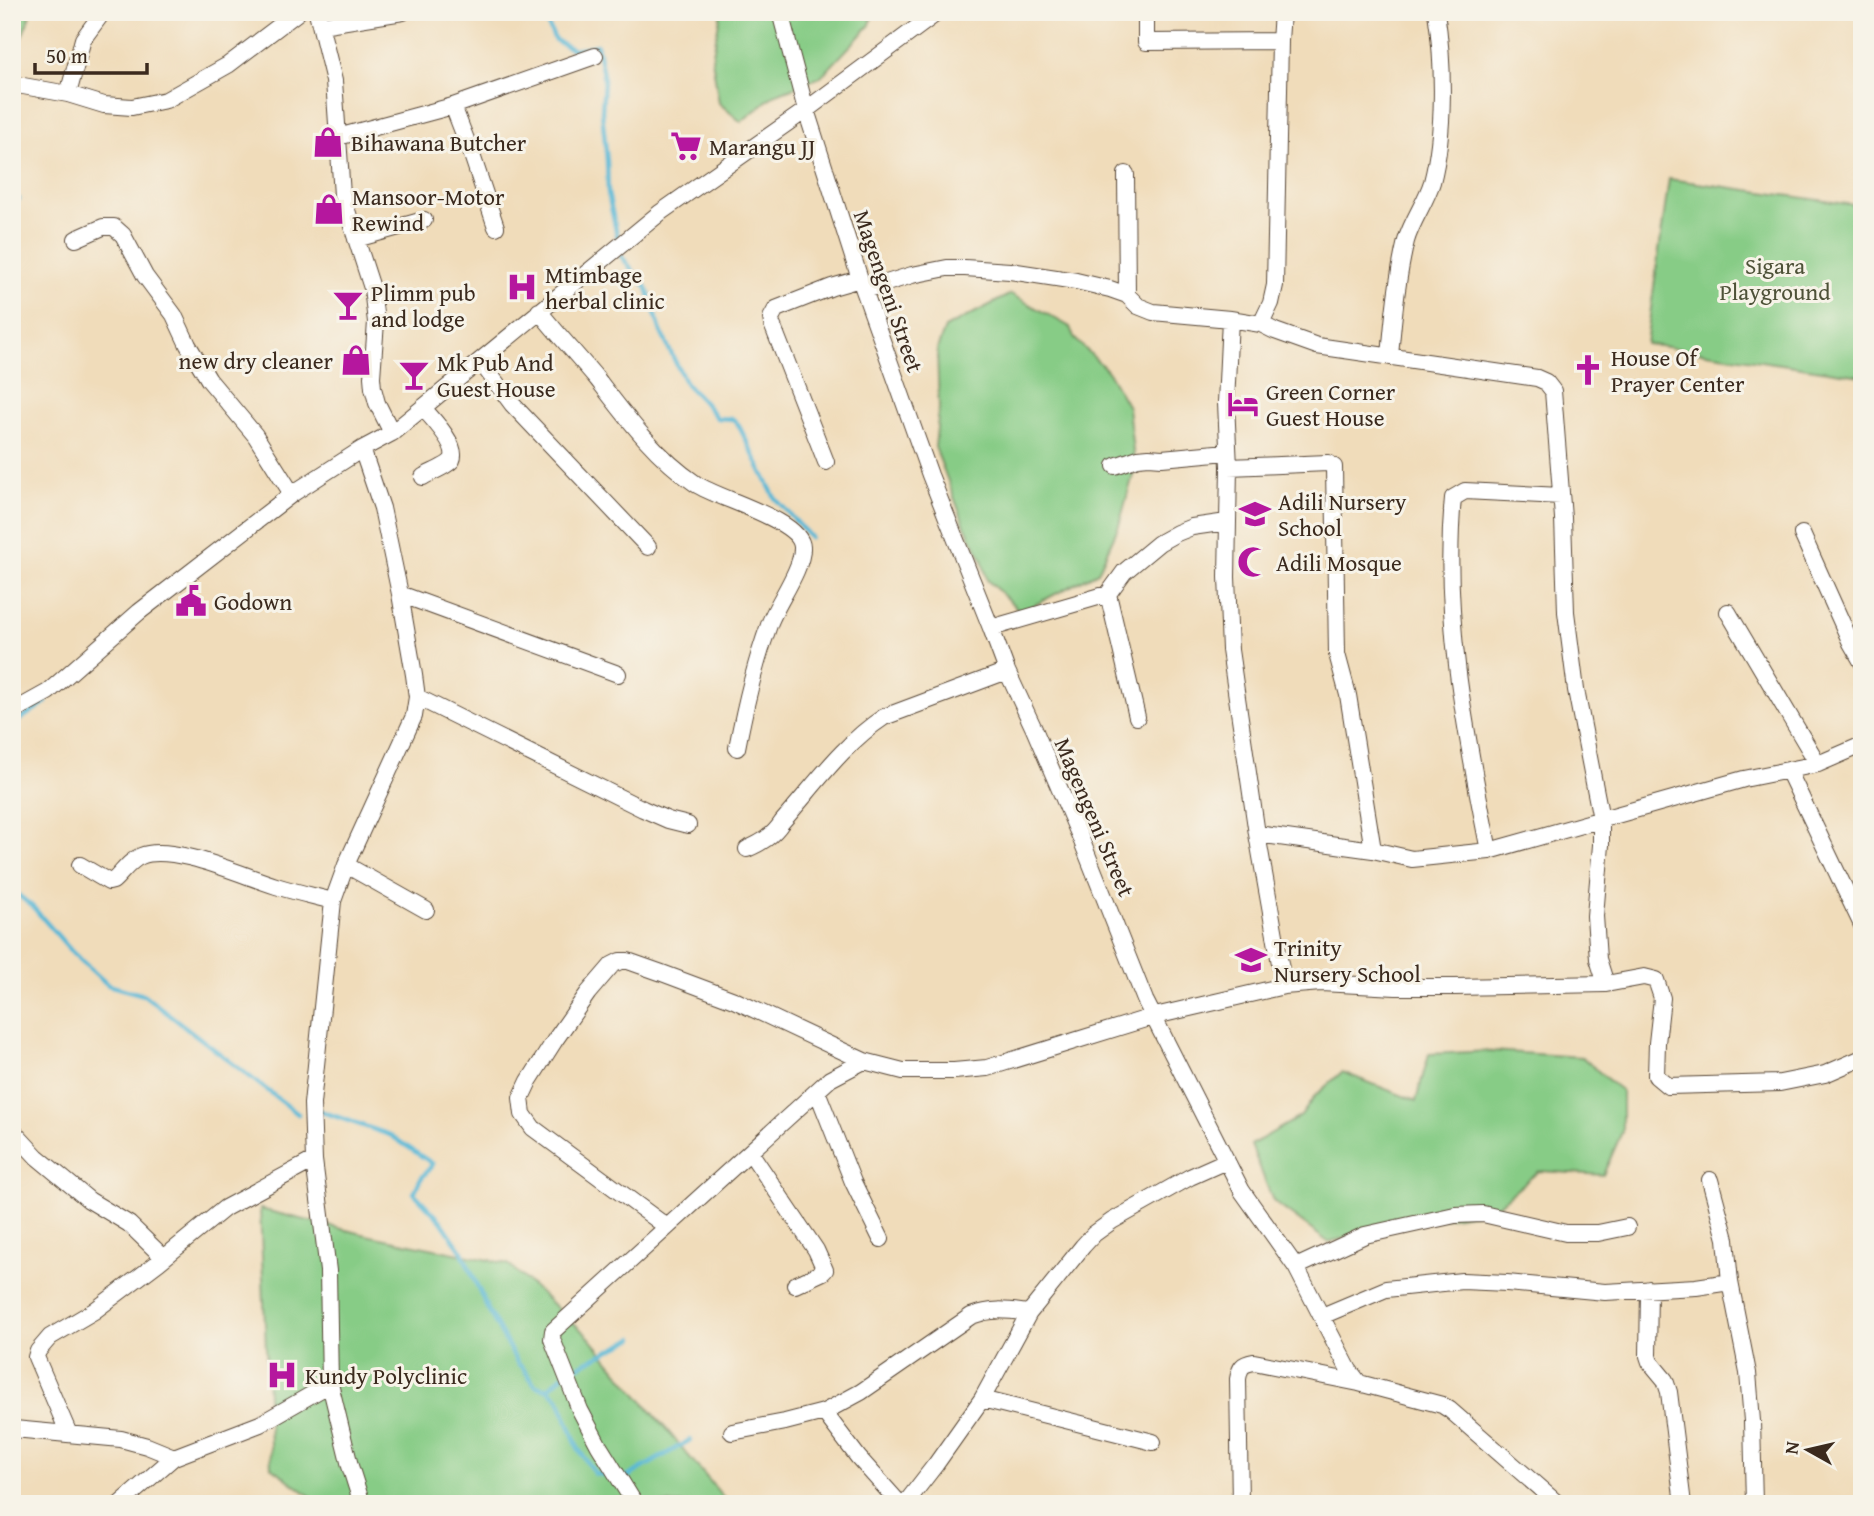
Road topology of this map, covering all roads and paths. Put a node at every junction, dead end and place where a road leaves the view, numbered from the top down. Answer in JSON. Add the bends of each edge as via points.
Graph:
{"nodes":[{"id":1,"x":103,"y":12,"type":"edge"},
{"id":2,"x":298,"y":12,"type":"edge"},
{"id":3,"x":403,"y":12,"type":"edge"},
{"id":4,"x":780,"y":12,"type":"edge"},
{"id":5,"x":938,"y":12,"type":"edge"},
{"id":6,"x":1146,"y":12,"type":"edge"},
{"id":7,"x":1282,"y":12,"type":"edge"},
{"id":8,"x":1436,"y":12,"type":"edge"},
{"id":9,"x":319,"y":19,"type":"edge"},
{"id":10,"x":1280,"y":41,"type":"junction"},
{"id":11,"x":595,"y":56,"type":"dead end"},
{"id":12,"x":13,"y":86,"type":"edge"},
{"id":13,"x":68,"y":94,"type":"junction"},
{"id":14,"x":453,"y":106,"type":"junction"},
{"id":15,"x":806,"y":110,"type":"junction"},
{"id":16,"x":338,"y":137,"type":"junction"},
{"id":17,"x":1126,"y":174,"type":"dead end"},
{"id":18,"x":424,"y":220,"type":"dead end"},
{"id":19,"x":496,"y":227,"type":"dead end"},
{"id":20,"x":76,"y":239,"type":"dead end"},
{"id":21,"x":356,"y":239,"type":"junction"},
{"id":22,"x":862,"y":285,"type":"junction"},
{"id":23,"x":1127,"y":295,"type":"junction"},
{"id":24,"x":539,"y":312,"type":"junction"},
{"id":25,"x":1230,"y":319,"type":"junction"},
{"id":26,"x":1261,"y":324,"type":"junction"},
{"id":27,"x":1390,"y":357,"type":"junction"},
{"id":28,"x":480,"y":361,"type":"junction"},
{"id":29,"x":423,"y":408,"type":"junction"},
{"id":30,"x":392,"y":433,"type":"junction"},
{"id":31,"x":362,"y":449,"type":"junction"},
{"id":32,"x":1228,"y":459,"type":"junction"},
{"id":33,"x":826,"y":462,"type":"dead end"},
{"id":34,"x":1115,"y":466,"type":"dead end"},
{"id":35,"x":423,"y":477,"type":"dead end"},
{"id":36,"x":292,"y":494,"type":"junction"},
{"id":37,"x":1561,"y":496,"type":"junction"},
{"id":38,"x":1227,"y":522,"type":"junction"},
{"id":39,"x":1802,"y":534,"type":"dead end"},
{"id":40,"x":648,"y":547,"type":"dead end"},
{"id":41,"x":400,"y":594,"type":"junction"},
{"id":42,"x":1108,"y":594,"type":"junction"},
{"id":43,"x":1728,"y":612,"type":"dead end"},
{"id":44,"x":991,"y":628,"type":"junction"},
{"id":45,"x":1862,"y":662,"type":"edge"},
{"id":46,"x":1007,"y":671,"type":"junction"},
{"id":47,"x":618,"y":674,"type":"dead end"},
{"id":48,"x":417,"y":697,"type":"junction"},
{"id":49,"x":12,"y":712,"type":"edge"},
{"id":50,"x":1137,"y":717,"type":"dead end"},
{"id":51,"x":1862,"y":745,"type":"edge"},
{"id":52,"x":737,"y":748,"type":"dead end"},
{"id":53,"x":1818,"y":764,"type":"junction"},
{"id":54,"x":1788,"y":770,"type":"junction"},
{"id":55,"x":1601,"y":819,"type":"junction"},
{"id":56,"x":688,"y":825,"type":"dead end"},
{"id":57,"x":1256,"y":834,"type":"junction"},
{"id":58,"x":747,"y":849,"type":"dead end"},
{"id":59,"x":1373,"y":850,"type":"junction"},
{"id":60,"x":1489,"y":851,"type":"junction"},
{"id":61,"x":80,"y":865,"type":"dead end"},
{"id":62,"x":346,"y":865,"type":"junction"},
{"id":63,"x":333,"y":901,"type":"junction"},
{"id":64,"x":426,"y":910,"type":"dead end"},
{"id":65,"x":1862,"y":925,"type":"edge"},
{"id":66,"x":1606,"y":984,"type":"junction"},
{"id":67,"x":1284,"y":986,"type":"junction"},
{"id":68,"x":1155,"y":1016,"type":"junction"},
{"id":69,"x":1862,"y":1058,"type":"edge"},
{"id":70,"x":864,"y":1061,"type":"junction"},
{"id":71,"x":817,"y":1091,"type":"junction"},
{"id":72,"x":12,"y":1130,"type":"edge"},
{"id":73,"x":750,"y":1152,"type":"junction"},
{"id":74,"x":314,"y":1160,"type":"junction"},
{"id":75,"x":1226,"y":1161,"type":"junction"},
{"id":76,"x":1710,"y":1180,"type":"dead end"},
{"id":77,"x":667,"y":1227,"type":"junction"},
{"id":78,"x":1628,"y":1227,"type":"dead end"},
{"id":79,"x":881,"y":1239,"type":"dead end"},
{"id":80,"x":164,"y":1258,"type":"junction"},
{"id":81,"x":1296,"y":1267,"type":"junction"},
{"id":82,"x":1730,"y":1282,"type":"junction"},
{"id":83,"x":795,"y":1285,"type":"dead end"},
{"id":84,"x":1649,"y":1289,"type":"junction"},
{"id":85,"x":1029,"y":1312,"type":"junction"},
{"id":86,"x":1322,"y":1316,"type":"junction"},
{"id":87,"x":1359,"y":1382,"type":"junction"},
{"id":88,"x":330,"y":1384,"type":"junction"},
{"id":89,"x":982,"y":1399,"type":"junction"},
{"id":90,"x":824,"y":1412,"type":"junction"},
{"id":91,"x":15,"y":1429,"type":"dead end"},
{"id":92,"x":732,"y":1432,"type":"dead end"},
{"id":93,"x":69,"y":1434,"type":"junction"},
{"id":94,"x":1153,"y":1442,"type":"dead end"},
{"id":95,"x":174,"y":1457,"type":"junction"},
{"id":96,"x":120,"y":1504,"type":"edge"},
{"id":97,"x":362,"y":1504,"type":"edge"},
{"id":98,"x":635,"y":1504,"type":"edge"},
{"id":99,"x":900,"y":1504,"type":"edge"},
{"id":100,"x":905,"y":1504,"type":"edge"},
{"id":101,"x":1240,"y":1504,"type":"edge"},
{"id":102,"x":1558,"y":1504,"type":"edge"},
{"id":103,"x":1683,"y":1504,"type":"edge"},
{"id":104,"x":1754,"y":1504,"type":"edge"}],
"edges":[{"from":1,"to":13,"type":"street","via":[[83,39]]},
{"from":2,"to":13,"type":"street","via":[[228,65],[166,100],[132,107],[104,106]]},
{"from":3,"to":9,"type":"street"},
{"from":4,"to":15,"type":"street","name":"Magengeni Street"},
{"from":5,"to":15,"type":"street"},
{"from":6,"to":10,"type":"street","via":[[1146,42]]},
{"from":7,"to":10,"type":"street"},
{"from":8,"to":27,"type":"street","via":[[1440,41],[1438,147],[1431,184],[1407,239]]},
{"from":9,"to":16,"type":"street","via":[[334,81]]},
{"from":10,"to":26,"type":"street","via":[[1275,285]]},
{"from":11,"to":14,"type":"street"},
{"from":12,"to":13,"type":"street"},
{"from":14,"to":16,"type":"street"},
{"from":14,"to":19,"type":"street"},
{"from":15,"to":22,"type":"street","name":"Magengeni Street"},
{"from":15,"to":24,"type":"street","via":[[661,212]]},
{"from":16,"to":21,"type":"street","via":[[342,195]]},
{"from":17,"to":23,"type":"street"},
{"from":18,"to":21,"type":"street"},
{"from":20,"to":36,"type":"street","via":[[103,227],[114,227],[123,235],[209,380],[256,435]]},
{"from":21,"to":30,"type":"street","via":[[372,288],[376,322],[373,388]]},
{"from":22,"to":23,"type":"street","via":[[965,268],[1076,281]]},
{"from":22,"to":33,"type":"street","via":[[832,287],[776,309],[771,318]]},
{"from":22,"to":44,"type":"street","name":"Magengeni Street"},
{"from":23,"to":25,"type":"street","via":[[1153,312]]},
{"from":24,"to":28,"type":"street"},
{"from":24,"to":52,"type":"street","via":[[650,444],[679,471],[699,486],[766,514],[797,534],[802,546],[798,564],[770,621],[754,668]]},
{"from":25,"to":26,"type":"street"},
{"from":25,"to":32,"type":"street"},
{"from":26,"to":27,"type":"street","via":[[1317,346]]},
{"from":27,"to":37,"type":"street","via":[[1546,382],[1553,391]]},
{"from":28,"to":29,"type":"street"},
{"from":28,"to":40,"type":"street","via":[[512,404]]},
{"from":29,"to":30,"type":"street"},
{"from":29,"to":35,"type":"street","via":[[442,430],[453,457]]},
{"from":30,"to":31,"type":"street"},
{"from":31,"to":36,"type":"street"},
{"from":31,"to":41,"type":"street","via":[[382,508]]},
{"from":32,"to":34,"type":"street","via":[[1149,457]]},
{"from":32,"to":38,"type":"street"},
{"from":32,"to":59,"type":"street","via":[[1328,463],[1334,467],[1337,654]]},
{"from":36,"to":49,"type":"street","via":[[139,612],[48,692]]},
{"from":37,"to":55,"type":"street","via":[[1576,690]]},
{"from":37,"to":60,"type":"street","via":[[1465,492],[1453,498],[1451,623]]},
{"from":38,"to":42,"type":"street","via":[[1192,527],[1159,543],[1124,572]]},
{"from":38,"to":57,"type":"street","via":[[1230,650]]},
{"from":39,"to":45,"type":"street"},
{"from":41,"to":47,"type":"street"},
{"from":41,"to":48,"type":"street"},
{"from":42,"to":44,"type":"street"},
{"from":42,"to":50,"type":"street"},
{"from":43,"to":53,"type":"street"},
{"from":44,"to":46,"type":"street","name":"Magengeni Street"},
{"from":46,"to":58,"type":"street","via":[[874,723],[777,830]]},
{"from":46,"to":68,"type":"street","name":"Magengeni Street"},
{"from":48,"to":56,"type":"street","via":[[643,809]]},
{"from":48,"to":62,"type":"street","via":[[414,716]]},
{"from":51,"to":53,"type":"street"},
{"from":53,"to":54,"type":"street"},
{"from":54,"to":55,"type":"street"},
{"from":54,"to":65,"type":"street"},
{"from":55,"to":60,"type":"street"},
{"from":55,"to":66,"type":"street","via":[[1595,916],[1598,958]]},
{"from":57,"to":59,"type":"street"},
{"from":57,"to":67,"type":"street"},
{"from":59,"to":60,"type":"street","via":[[1412,859]]},
{"from":61,"to":63,"type":"street","via":[[109,882],[141,856],[165,853]]},
{"from":62,"to":63,"type":"street"},
{"from":62,"to":64,"type":"street"},
{"from":63,"to":74,"type":"street","via":[[312,1104]]},
{"from":66,"to":67,"type":"street"},
{"from":66,"to":69,"type":"street","via":[[1644,977],[1656,980],[1662,998],[1656,1076],[1668,1086],[1780,1083],[1825,1074]]},
{"from":67,"to":68,"type":"street"},
{"from":68,"to":70,"type":"street","via":[[987,1068],[903,1071]]},
{"from":68,"to":75,"type":"street","name":"Magengeni Street"},
{"from":70,"to":71,"type":"street"},
{"from":70,"to":77,"type":"street","via":[[734,1000],[628,961],[612,965],[529,1081],[521,1098],[523,1114],[533,1128]]},
{"from":71,"to":73,"type":"street"},
{"from":71,"to":79,"type":"street"},
{"from":72,"to":80,"type":"street","via":[[37,1157],[89,1200],[129,1224]]},
{"from":73,"to":77,"type":"street"},
{"from":73,"to":83,"type":"street","via":[[817,1250],[825,1270]]},
{"from":74,"to":80,"type":"street","via":[[225,1208]]},
{"from":74,"to":88,"type":"street","via":[[328,1271]]},
{"from":75,"to":81,"type":"street","name":"Magengeni Street"},
{"from":75,"to":85,"type":"street","via":[[1094,1234]]},
{"from":76,"to":82,"type":"street","via":[[1726,1239]]},
{"from":77,"to":98,"type":"street","via":[[552,1334],[580,1410]]},
{"from":78,"to":81,"type":"street","via":[[1566,1233],[1483,1214],[1455,1214],[1365,1235]]},
{"from":80,"to":93,"type":"street","via":[[94,1311],[50,1337],[38,1351],[36,1357]]},
{"from":81,"to":86,"type":"street","name":"Magengeni Street"},
{"from":82,"to":84,"type":"street"},
{"from":82,"to":104,"type":"street","via":[[1748,1373]]},
{"from":84,"to":86,"type":"street","via":[[1605,1292],[1462,1281],[1386,1289]]},
{"from":84,"to":103,"type":"street","via":[[1648,1356],[1670,1392]]},
{"from":85,"to":89,"type":"street"},
{"from":85,"to":90,"type":"street","via":[[985,1310]]},
{"from":86,"to":87,"type":"street","name":"Magengeni Street"},
{"from":87,"to":101,"type":"street","via":[[1254,1362],[1240,1368]]},
{"from":87,"to":102,"type":"street","via":[[1442,1405]]},
{"from":88,"to":95,"type":"street","via":[[260,1424]]},
{"from":88,"to":97,"type":"street"},
{"from":89,"to":94,"type":"street"},
{"from":89,"to":100,"type":"street"},
{"from":90,"to":92,"type":"street"},
{"from":90,"to":99,"type":"street"},
{"from":91,"to":93,"type":"street"},
{"from":93,"to":95,"type":"street","via":[[121,1439]]},
{"from":95,"to":96,"type":"street"}]}
